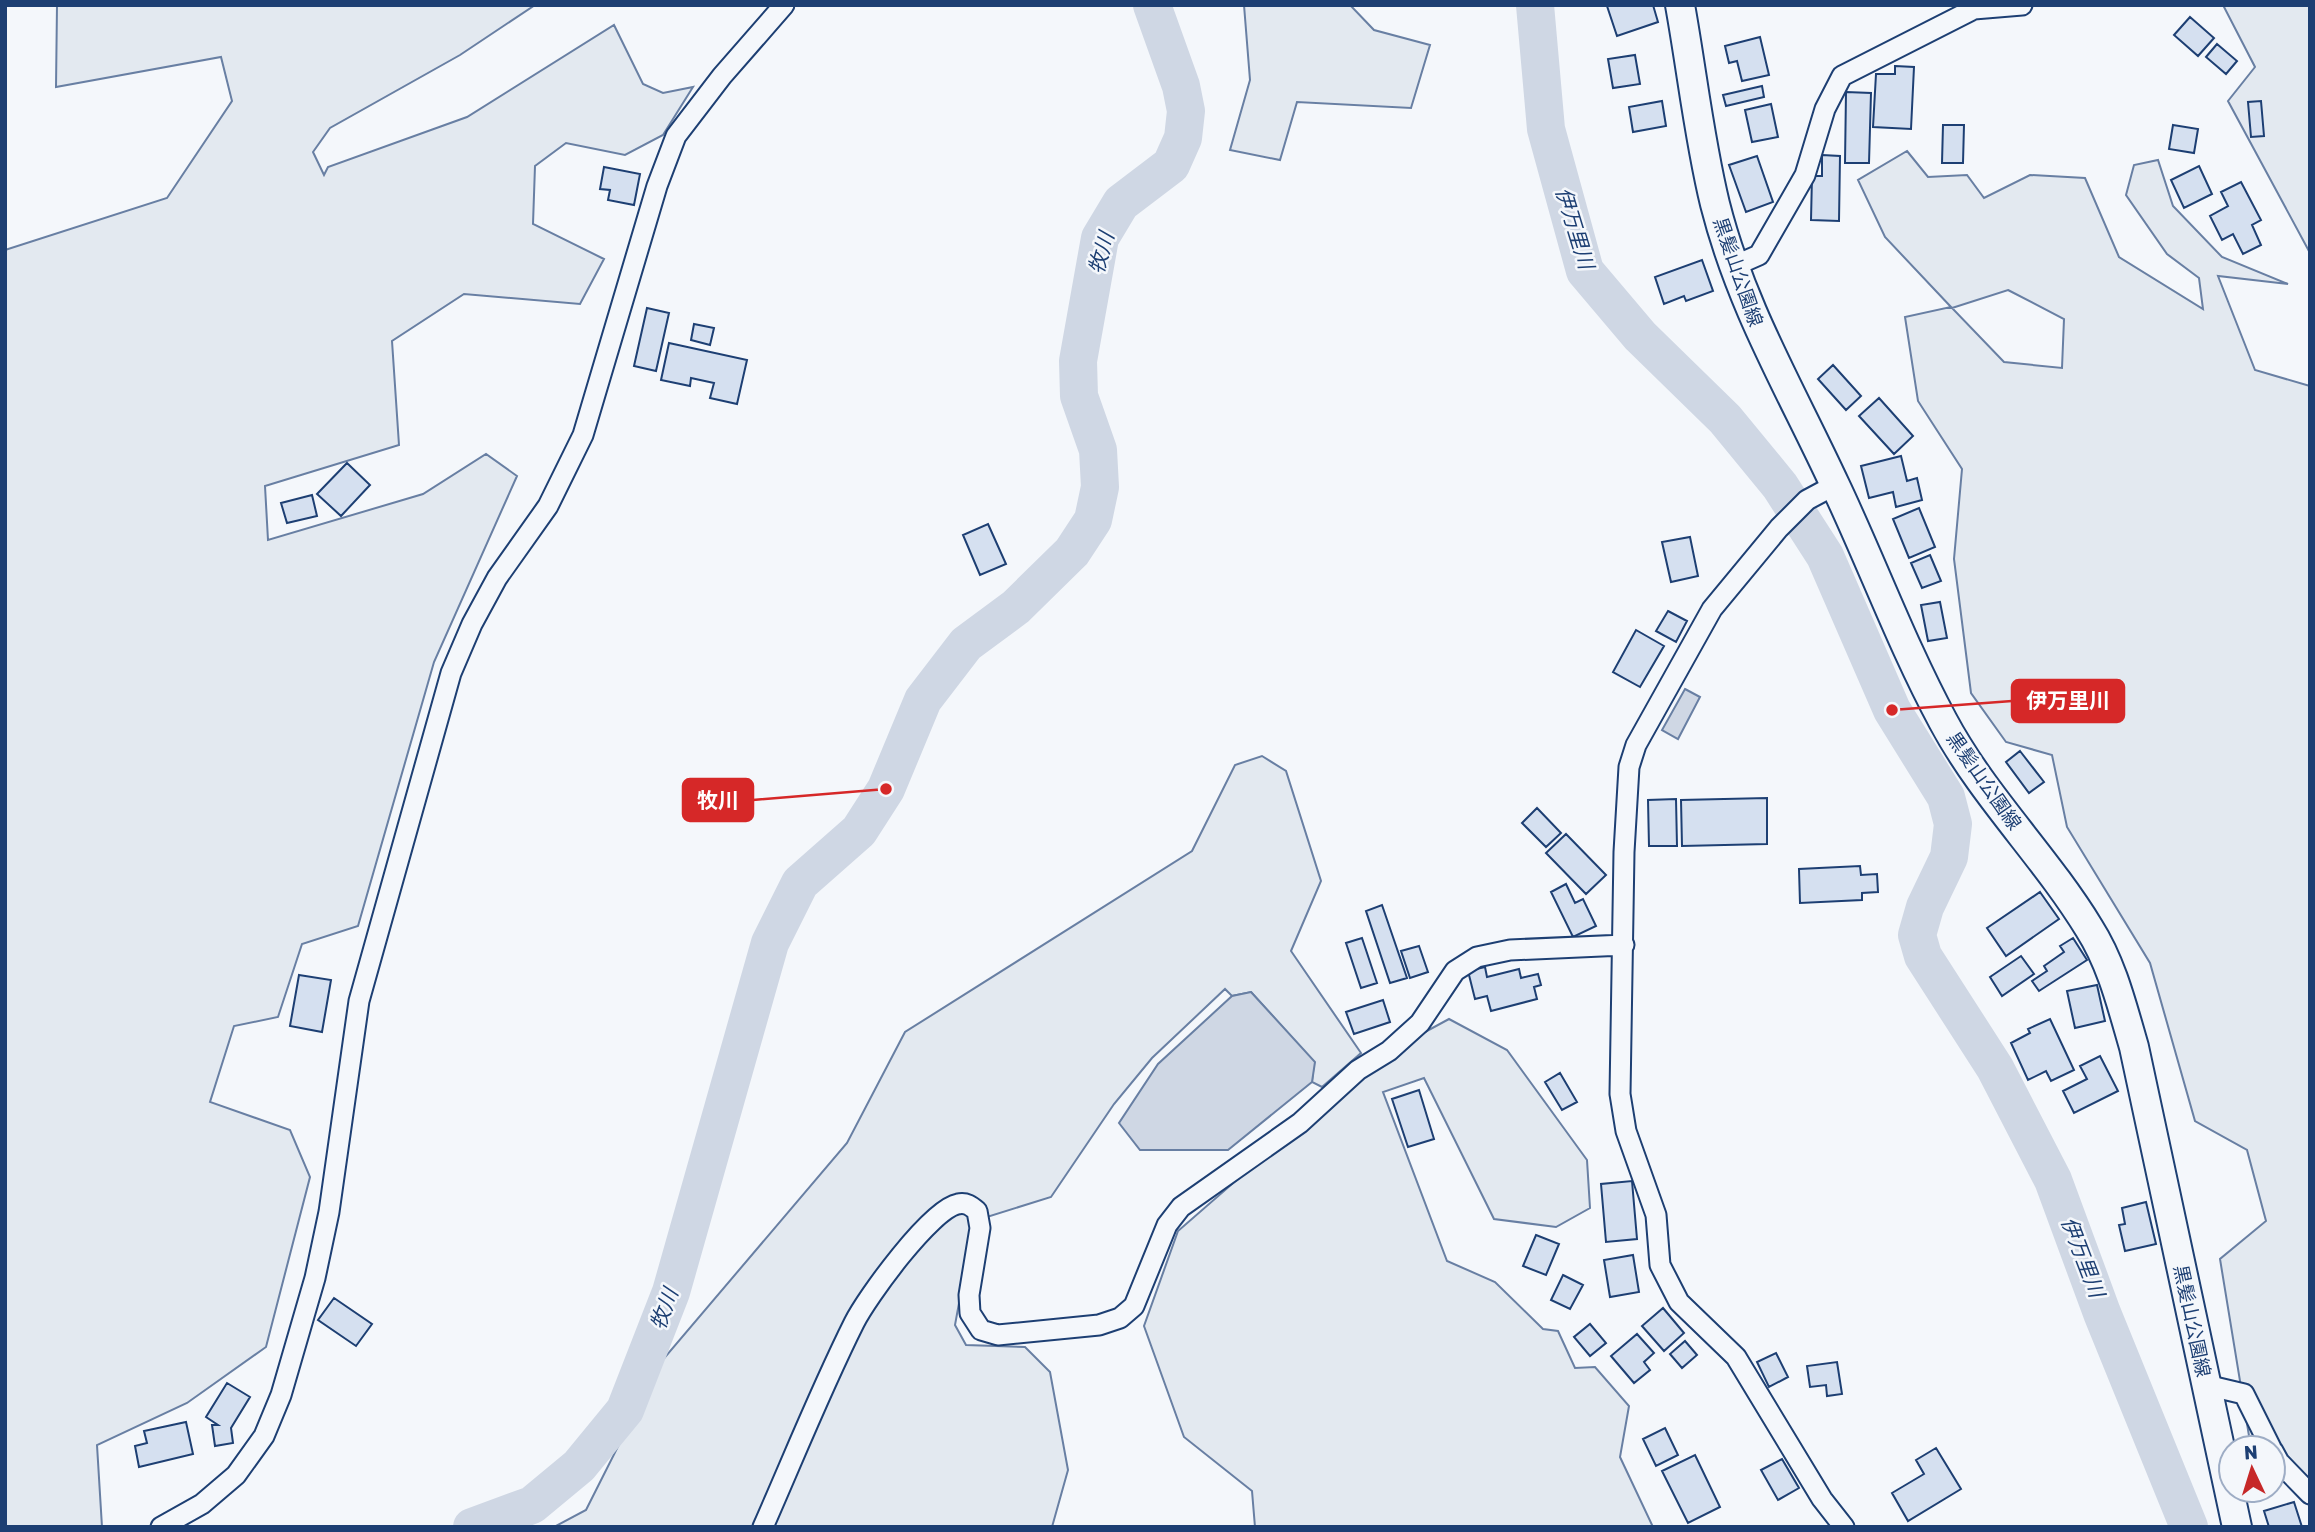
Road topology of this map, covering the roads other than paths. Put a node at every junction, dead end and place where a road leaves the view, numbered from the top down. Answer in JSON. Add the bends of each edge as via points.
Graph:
{"nodes":[{"id":1,"x":785,"y":5,"type":"edge"},
{"id":2,"x":1680,"y":5,"type":"edge"},
{"id":3,"x":2022,"y":5,"type":"edge"},
{"id":4,"x":1734,"y":266,"type":"junction"},
{"id":5,"x":1835,"y":485,"type":"junction"},
{"id":6,"x":1624,"y":945,"type":"junction"},
{"id":7,"x":2206,"y":1385,"type":"junction"},
{"id":8,"x":2264,"y":1434,"type":"edge"},
{"id":9,"x":2287,"y":1470,"type":"edge"},
{"id":10,"x":2310,"y":1494,"type":"edge"},
{"id":11,"x":161,"y":1527,"type":"edge"},
{"id":12,"x":763,"y":1527,"type":"edge"},
{"id":13,"x":1844,"y":1527,"type":"edge"},
{"id":14,"x":2237,"y":1527,"type":"edge"}],
"edges":[{"from":1,"to":11,"type":"street","via":[[676,136],[583,435],[548,506],[497,578],[451,673],[359,1001],[329,1212],[281,1395],[264,1436],[236,1475],[202,1504]]},
{"from":2,"to":4,"type":"main road","name":"黒髪山公園線","via":[[1715,204]]},
{"from":3,"to":4,"type":"street","via":[[1974,9],[1842,76],[1825,109],[1805,175],[1759,255]]},
{"from":4,"to":5,"type":"main road","name":"黒髪山公園線","via":[[1757,330]]},
{"from":5,"to":6,"type":"street","via":[[1807,500],[1779,528],[1712,609],[1636,745],[1629,767]]},
{"from":5,"to":7,"type":"main road","name":"黒髪山公園線","via":[[1944,723],[1982,784],[2063,888],[2091,931],[2116,985],[2134,1046]]},
{"from":6,"to":12,"type":"street","via":[[1510,950],[1478,957],[1455,971],[1420,1023],[1389,1051],[1358,1070],[1300,1123],[1181,1207],[1167,1225],[1134,1306],[1120,1318],[1098,1325],[998,1335],[981,1330],[970,1313],[969,1295],[981,1228],[977,1210],[968,1204],[947,1209],[915,1237],[856,1320]]},
{"from":6,"to":13,"type":"street","via":[[1620,1094],[1626,1131],[1656,1214],[1660,1265],[1679,1302],[1736,1357],[1822,1499]]},
{"from":7,"to":8,"type":"street","via":[[2244,1394]]},
{"from":7,"to":14,"type":"main road","name":"黒髪山公園線"},
{"from":9,"to":10,"type":"street"}]}
